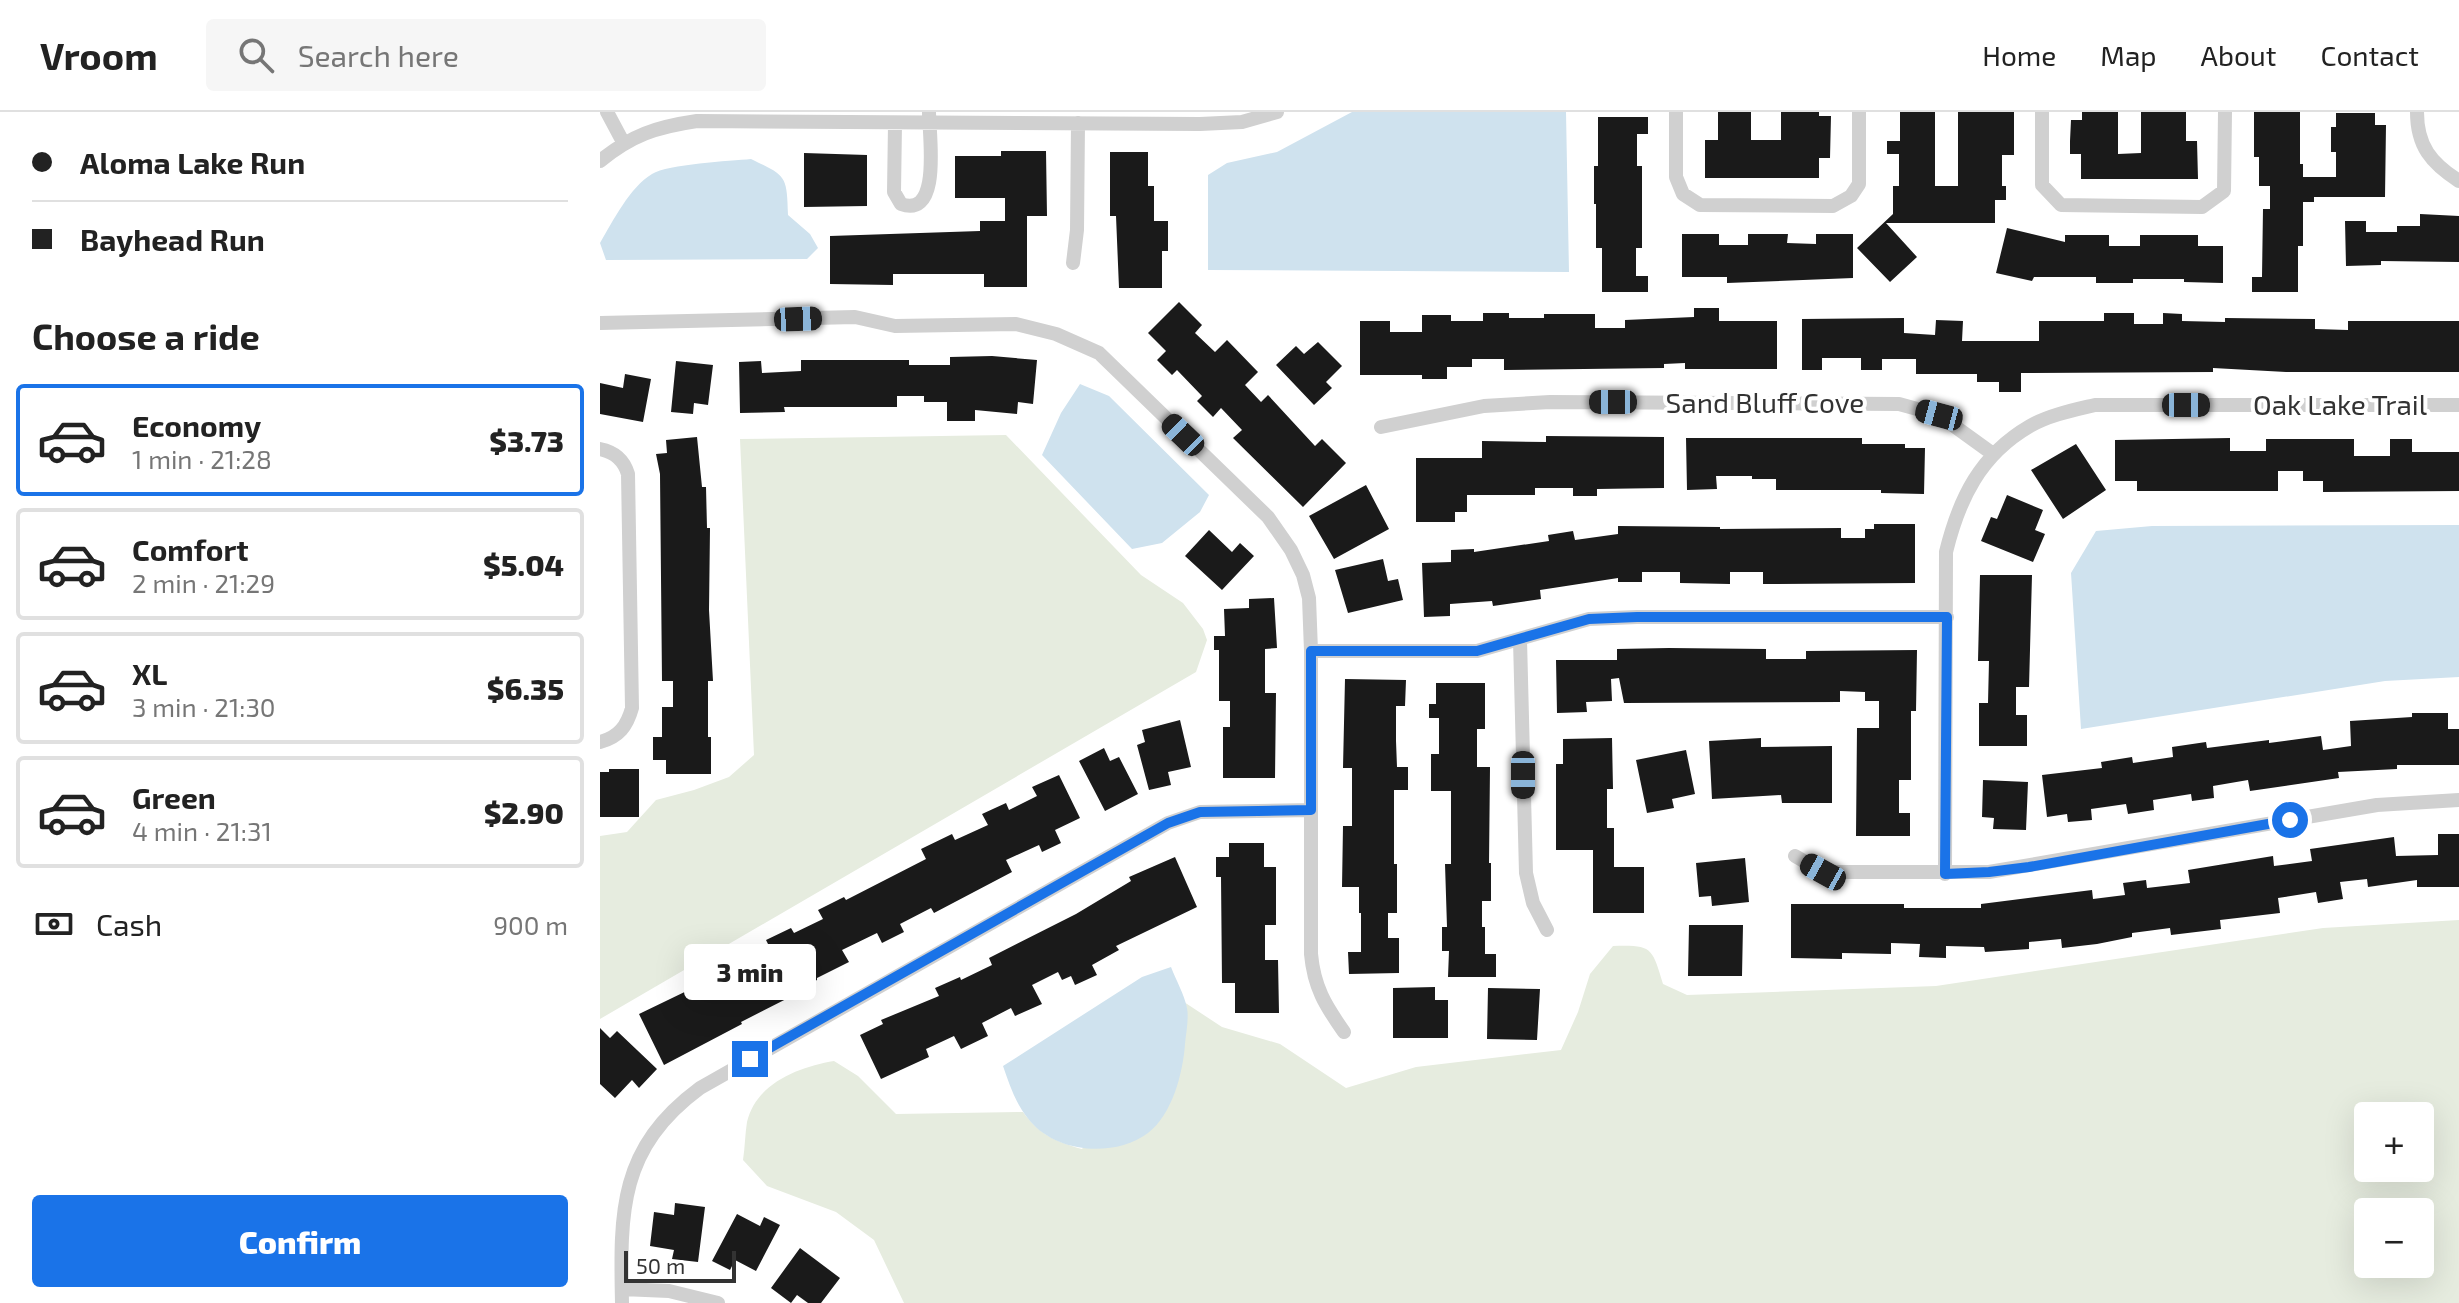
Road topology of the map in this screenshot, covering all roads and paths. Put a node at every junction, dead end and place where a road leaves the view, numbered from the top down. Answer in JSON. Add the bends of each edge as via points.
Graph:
{"nodes":[{"id":1,"x":607,"y":112,"type":"edge"},
{"id":2,"x":1277,"y":112,"type":"edge"},
{"id":3,"x":1676,"y":112,"type":"edge"},
{"id":4,"x":1859,"y":112,"type":"edge"},
{"id":5,"x":2042,"y":112,"type":"edge"},
{"id":6,"x":2225,"y":112,"type":"edge"},
{"id":7,"x":2417,"y":112,"type":"edge"},
{"id":8,"x":929,"y":118,"type":"edge"},
{"id":9,"x":1078,"y":123,"type":"junction"},
{"id":10,"x":895,"y":124,"type":"junction"},
{"id":11,"x":623,"y":142,"type":"junction"},
{"id":12,"x":600,"y":161,"type":"edge"},
{"id":13,"x":2459,"y":181,"type":"edge"},
{"id":14,"x":1073,"y":263,"type":"dead end"},
{"id":15,"x":600,"y":323,"type":"edge"},
{"id":16,"x":2459,"y":405,"type":"edge"},
{"id":17,"x":1381,"y":427,"type":"dead end"},
{"id":18,"x":600,"y":449,"type":"edge"},
{"id":19,"x":1993,"y":454,"type":"junction"},
{"id":20,"x":1947,"y":617,"type":"junction"},
{"id":21,"x":1520,"y":640,"type":"junction"},
{"id":22,"x":1311,"y":651,"type":"junction"},
{"id":23,"x":600,"y":742,"type":"edge"},
{"id":24,"x":2459,"y":800,"type":"edge"},
{"id":25,"x":1311,"y":810,"type":"junction"},
{"id":26,"x":1795,"y":856,"type":"dead end"},
{"id":27,"x":1945,"y":874,"type":"junction"},
{"id":28,"x":1547,"y":930,"type":"dead end"},
{"id":29,"x":1344,"y":1032,"type":"dead end"},
{"id":30,"x":622,"y":1296,"type":"edge"},
{"id":31,"x":718,"y":1303,"type":"edge"}],
"edges":[{"from":1,"to":11,"type":"street"},
{"from":2,"to":9,"type":"street","via":[[1242,122]]},
{"from":3,"to":4,"type":"street","via":[[1676,177],[1683,194],[1700,205],[1818,206],[1833,206],[1859,184]]},
{"from":5,"to":6,"type":"street","via":[[2042,185],[2061,205],[2202,207],[2224,191]]},
{"from":7,"to":13,"type":"street","via":[[2417,134],[2438,168]]},
{"from":8,"to":9,"type":"street"},
{"from":8,"to":10,"type":"street"},
{"from":8,"to":10,"type":"street","via":[[929,190],[914,206],[901,204],[894,192]]},
{"from":9,"to":14,"type":"street"},
{"from":10,"to":11,"type":"street","via":[[697,121]]},
{"from":11,"to":12,"type":"street"},
{"from":15,"to":22,"type":"street","via":[[855,317],[895,326],[1016,324],[1099,353],[1268,517],[1303,575]]},
{"from":16,"to":19,"type":"street","name":"Oak Lake Trail","via":[[2095,405],[2030,426]]},
{"from":17,"to":19,"type":"street","name":"Sand Bluff Cove","via":[[1484,406],[1550,402],[1899,404],[1939,415]]},
{"from":18,"to":23,"type":"street","via":[[618,457],[628,474],[632,708],[622,731]]},
{"from":19,"to":20,"type":"street","name":"Oak Lake Trail","via":[[1955,516],[1946,552]]},
{"from":20,"to":21,"type":"street","via":[[1589,619]]},
{"from":20,"to":27,"type":"street","name":"Oak Lake Trail"},
{"from":21,"to":22,"type":"street","via":[[1477,651]]},
{"from":21,"to":28,"type":"street","via":[[1526,873]]},
{"from":22,"to":25,"type":"street"},
{"from":24,"to":27,"type":"street","via":[[2377,805],[2029,867]]},
{"from":25,"to":29,"type":"street","via":[[1314,979]]},
{"from":25,"to":30,"type":"street","via":[[1200,812],[1168,823],[700,1088],[672,1109],[628,1182],[622,1212]]},
{"from":26,"to":27,"type":"street","via":[[1823,872]]},
{"from":30,"to":31,"type":"street","via":[[669,1291]]}]}
